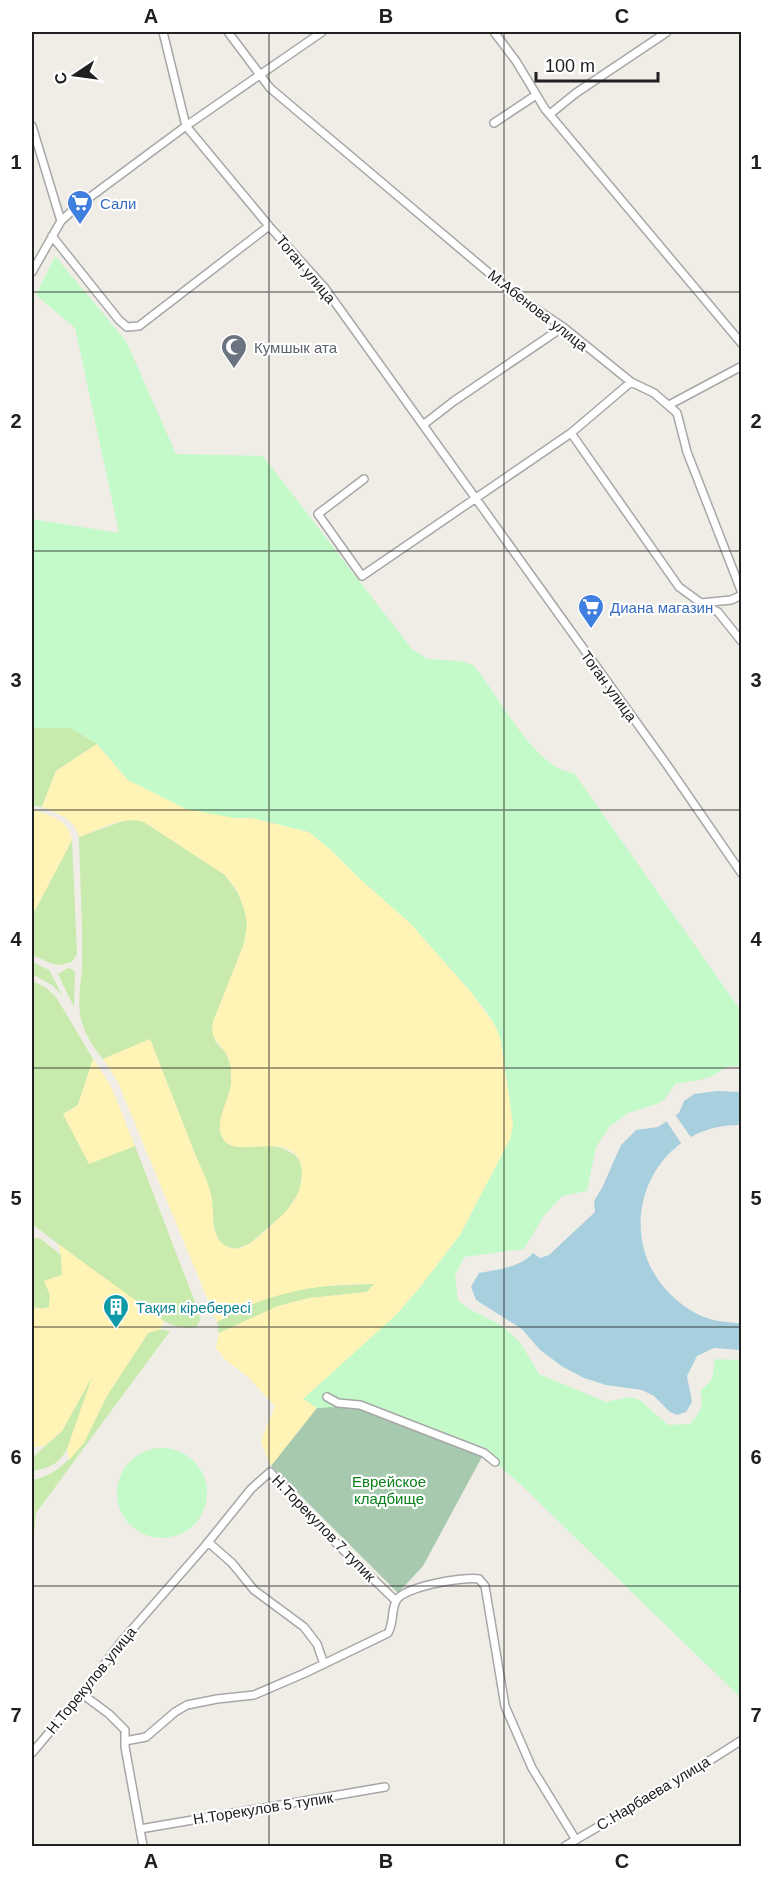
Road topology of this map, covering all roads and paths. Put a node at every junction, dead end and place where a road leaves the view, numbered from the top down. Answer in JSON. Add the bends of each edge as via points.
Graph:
{"nodes":[{"id":1,"x":163,"y":32,"type":"edge"},
{"id":2,"x":228,"y":32,"type":"edge"},
{"id":3,"x":322,"y":32,"type":"edge"},
{"id":4,"x":494,"y":32,"type":"edge"},
{"id":5,"x":667,"y":32,"type":"edge"},
{"id":6,"x":260,"y":75,"type":"junction"},
{"id":7,"x":536,"y":95,"type":"junction"},
{"id":8,"x":550,"y":114,"type":"junction"},
{"id":9,"x":494,"y":123,"type":"dead end"},
{"id":10,"x":32,"y":126,"type":"edge"},
{"id":11,"x":186,"y":126,"type":"junction"},
{"id":12,"x":61,"y":221,"type":"junction"},
{"id":13,"x":269,"y":226,"type":"junction"},
{"id":14,"x":52,"y":236,"type":"junction"},
{"id":15,"x":32,"y":272,"type":"edge"},
{"id":16,"x":563,"y":327,"type":"junction"},
{"id":17,"x":741,"y":345,"type":"edge"},
{"id":18,"x":741,"y":366,"type":"edge"},
{"id":19,"x":631,"y":382,"type":"junction"},
{"id":20,"x":669,"y":405,"type":"junction"},
{"id":21,"x":423,"y":425,"type":"junction"},
{"id":22,"x":571,"y":433,"type":"junction"},
{"id":23,"x":364,"y":478,"type":"dead end"},
{"id":24,"x":475,"y":498,"type":"junction"},
{"id":25,"x":741,"y":594,"type":"edge"},
{"id":26,"x":701,"y":603,"type":"junction"},
{"id":27,"x":741,"y":642,"type":"edge"},
{"id":28,"x":741,"y":874,"type":"edge"},
{"id":29,"x":327,"y":1397,"type":"dead end"},
{"id":30,"x":495,"y":1462,"type":"dead end"},
{"id":31,"x":251,"y":1489,"type":"joint"},
{"id":32,"x":208,"y":1542,"type":"junction"},
{"id":33,"x":396,"y":1601,"type":"junction"},
{"id":34,"x":324,"y":1664,"type":"junction"},
{"id":35,"x":82,"y":1694,"type":"junction"},
{"id":36,"x":741,"y":1740,"type":"edge"},
{"id":37,"x":125,"y":1741,"type":"junction"},
{"id":38,"x":32,"y":1753,"type":"edge"},
{"id":39,"x":385,"y":1787,"type":"dead end"},
{"id":40,"x":140,"y":1829,"type":"junction"},
{"id":41,"x":576,"y":1840,"type":"junction"},
{"id":42,"x":143,"y":1846,"type":"edge"},
{"id":43,"x":565,"y":1846,"type":"edge"}],
"edges":[{"from":1,"to":11,"type":"street"},
{"from":2,"to":6,"type":"street","name":"М.Абенова улица"},
{"from":3,"to":6,"type":"street"},
{"from":4,"to":7,"type":"street"},
{"from":5,"to":8,"type":"street"},
{"from":6,"to":11,"type":"street"},
{"from":6,"to":16,"type":"street","name":"М.Абенова улица","via":[[270,88],[515,295]]},
{"from":7,"to":8,"type":"street"},
{"from":7,"to":9,"type":"street"},
{"from":8,"to":17,"type":"street"},
{"from":10,"to":12,"type":"street"},
{"from":11,"to":12,"type":"street"},
{"from":11,"to":13,"type":"street"},
{"from":12,"to":14,"type":"street"},
{"from":13,"to":14,"type":"street","name":"Тоган улица","via":[[139,326],[127,327]]},
{"from":13,"to":21,"type":"street","name":"Тоган улица","via":[[324,287]]},
{"from":14,"to":15,"type":"street"},
{"from":16,"to":19,"type":"street","name":"М.Абенова улица"},
{"from":16,"to":21,"type":"street"},
{"from":18,"to":20,"type":"street"},
{"from":19,"to":20,"type":"street","name":"М.Абенова улица"},
{"from":19,"to":22,"type":"street"},
{"from":20,"to":25,"type":"street","via":[[677,413],[687,452]]},
{"from":21,"to":24,"type":"street","name":"Тоган улица"},
{"from":22,"to":24,"type":"street"},
{"from":22,"to":26,"type":"street","via":[[679,587]]},
{"from":23,"to":24,"type":"street","via":[[318,514],[362,576]]},
{"from":24,"to":28,"type":"street","name":"Тоган улица"},
{"from":25,"to":26,"type":"street","via":[[731,600]]},
{"from":26,"to":27,"type":"street","via":[[718,612]]},
{"from":29,"to":30,"type":"street","via":[[338,1403],[360,1405],[484,1453]]},
{"from":31,"to":32,"type":"street","name":"Н.Торекулов улица"},
{"from":31,"to":33,"type":"street","name":"Н.Торекулов 7 тупик","via":[[270,1472]]},
{"from":32,"to":34,"type":"street","via":[[254,1590],[304,1627],[317,1644]]},
{"from":32,"to":35,"type":"street","name":"Н.Торекулов улица","via":[[121,1642]]},
{"from":33,"to":34,"type":"street","via":[[388,1633]]},
{"from":33,"to":41,"type":"street","via":[[403,1593],[454,1579],[479,1579],[485,1586],[505,1706],[532,1768]]},
{"from":34,"to":37,"type":"street","via":[[254,1695],[187,1705],[146,1737]]},
{"from":35,"to":37,"type":"street","via":[[117,1722],[124,1730]]},
{"from":35,"to":38,"type":"street","name":"Н.Торекулов улица"},
{"from":36,"to":41,"type":"street","name":"С.Нарбаева улица"},
{"from":37,"to":40,"type":"street"},
{"from":39,"to":40,"type":"street","name":"Н.Торекулов 5 тупик"},
{"from":40,"to":42,"type":"street"},
{"from":41,"to":43,"type":"street","name":"С.Нарбаева улица"}]}
